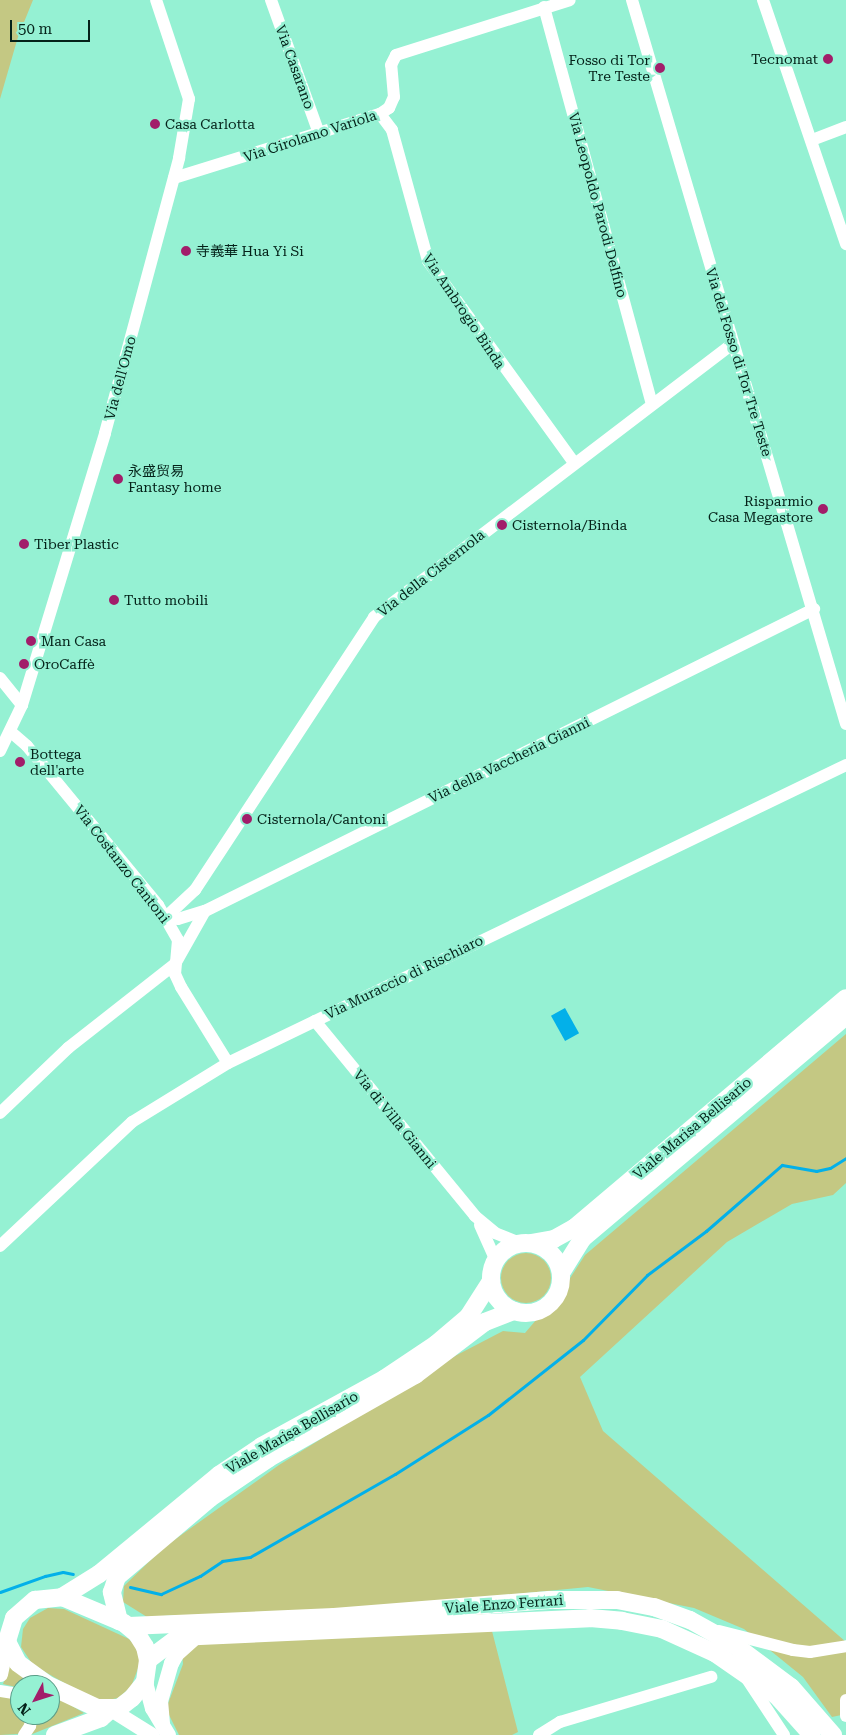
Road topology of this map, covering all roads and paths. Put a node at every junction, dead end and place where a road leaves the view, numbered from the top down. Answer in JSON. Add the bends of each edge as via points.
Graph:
{"nodes":[{"id":1,"x":156,"y":0,"type":"edge"},
{"id":2,"x":272,"y":0,"type":"edge"},
{"id":3,"x":570,"y":0,"type":"edge"},
{"id":4,"x":632,"y":0,"type":"edge"},
{"id":5,"x":763,"y":0,"type":"edge"},
{"id":6,"x":544,"y":7,"type":"junction"},
{"id":7,"x":380,"y":114,"type":"junction"},
{"id":8,"x":846,"y":127,"type":"edge"},
{"id":9,"x":319,"y":133,"type":"junction"},
{"id":10,"x":812,"y":140,"type":"junction"},
{"id":11,"x":174,"y":178,"type":"junction"},
{"id":12,"x":846,"y":244,"type":"edge"},
{"id":13,"x":732,"y":344,"type":"junction"},
{"id":14,"x":652,"y":404,"type":"junction"},
{"id":15,"x":574,"y":463,"type":"junction"},
{"id":16,"x":814,"y":609,"type":"junction"},
{"id":17,"x":0,"y":678,"type":"edge"},
{"id":18,"x":22,"y":705,"type":"junction"},
{"id":19,"x":846,"y":724,"type":"edge"},
{"id":20,"x":11,"y":732,"type":"junction"},
{"id":21,"x":0,"y":751,"type":"edge"},
{"id":22,"x":846,"y":765,"type":"edge"},
{"id":23,"x":192,"y":894,"type":"junction"},
{"id":24,"x":205,"y":910,"type":"junction"},
{"id":25,"x":166,"y":917,"type":"junction"},
{"id":26,"x":175,"y":964,"type":"junction"},
{"id":27,"x":846,"y":998,"type":"edge"},
{"id":28,"x":846,"y":1016,"type":"edge"},
{"id":29,"x":315,"y":1021,"type":"junction"},
{"id":30,"x":228,"y":1063,"type":"junction"},
{"id":31,"x":0,"y":1113,"type":"edge"},
{"id":32,"x":475,"y":1216,"type":"junction"},
{"id":33,"x":526,"y":1243,"type":"junction"},
{"id":34,"x":0,"y":1246,"type":"edge"},
{"id":35,"x":496,"y":1261,"type":"junction"},
{"id":36,"x":561,"y":1273,"type":"junction"},
{"id":37,"x":491,"y":1281,"type":"junction"},
{"id":38,"x":514,"y":1311,"type":"junction"},
{"id":39,"x":62,"y":1597,"type":"junction"},
{"id":40,"x":8,"y":1616,"type":"edge"},
{"id":41,"x":124,"y":1624,"type":"junction"},
{"id":42,"x":705,"y":1627,"type":"junction"},
{"id":43,"x":194,"y":1638,"type":"junction"},
{"id":44,"x":7,"y":1641,"type":"junction"},
{"id":45,"x":846,"y":1646,"type":"edge"},
{"id":46,"x":148,"y":1660,"type":"junction"},
{"id":47,"x":741,"y":1668,"type":"junction"},
{"id":48,"x":0,"y":1674,"type":"edge"},
{"id":49,"x":34,"y":1675,"type":"edge"},
{"id":50,"x":711,"y":1677,"type":"dead end"},
{"id":51,"x":145,"y":1682,"type":"junction"},
{"id":52,"x":60,"y":1692,"type":"edge"},
{"id":53,"x":846,"y":1700,"type":"edge"},
{"id":54,"x":111,"y":1710,"type":"junction"},
{"id":55,"x":846,"y":1716,"type":"edge"},
{"id":56,"x":161,"y":1731,"type":"edge"},
{"id":57,"x":55,"y":1735,"type":"edge"},
{"id":58,"x":539,"y":1735,"type":"edge"},
{"id":59,"x":784,"y":1735,"type":"edge"},
{"id":60,"x":812,"y":1735,"type":"edge"},
{"id":61,"x":833,"y":1735,"type":"edge"}],
"edges":[{"from":1,"to":11,"type":"street","name":"Via dell'Omo","via":[[189,102]]},
{"from":2,"to":9,"type":"street","name":"Via Casarano"},
{"from":3,"to":6,"type":"street","name":"Via Girolamo Variola"},
{"from":4,"to":13,"type":"street","name":"Via del Fosso di Tor Tre Teste"},
{"from":5,"to":10,"type":"street"},
{"from":6,"to":7,"type":"street","name":"Via Girolamo Variola","via":[[396,56],[390,66],[394,97],[389,108]]},
{"from":6,"to":14,"type":"street","name":"Via Leopoldo Parodi Delfino"},
{"from":7,"to":9,"type":"street","name":"Via Girolamo Variola"},
{"from":7,"to":15,"type":"street","name":"Via Ambrogio Binda","via":[[387,119],[392,130],[428,261]]},
{"from":8,"to":10,"type":"street"},
{"from":9,"to":11,"type":"street","name":"Via Girolamo Variola"},
{"from":10,"to":12,"type":"street"},
{"from":11,"to":18,"type":"street","name":"Via dell'Omo","via":[[105,433]]},
{"from":13,"to":14,"type":"street","name":"Via della Cisternola"},
{"from":13,"to":16,"type":"street","name":"Via del Fosso di Tor Tre Teste"},
{"from":14,"to":15,"type":"street","name":"Via della Cisternola"},
{"from":15,"to":23,"type":"street","name":"Via della Cisternola","via":[[374,617]]},
{"from":16,"to":19,"type":"street","name":"Via del Fosso di Tor Tre Teste"},
{"from":16,"to":24,"type":"street","name":"Via della Vaccheria Gianni"},
{"from":17,"to":18,"type":"street"},
{"from":18,"to":20,"type":"street","name":"Via dell'Omo"},
{"from":20,"to":21,"type":"street","name":"Via dell'Omo"},
{"from":20,"to":25,"type":"street","name":"Via Costanzo Cantoni","via":[[27,746]]},
{"from":22,"to":29,"type":"street","name":"Via Muraccio di Rischiaro"},
{"from":23,"to":24,"type":"street"},
{"from":23,"to":25,"type":"street","name":"Via della Cisternola"},
{"from":24,"to":25,"type":"street","name":"Via della Vaccheria Gianni","via":[[178,920]]},
{"from":24,"to":26,"type":"street"},
{"from":25,"to":26,"type":"street","name":"Via Costanzo Cantoni","via":[[179,947]]},
{"from":26,"to":30,"type":"street","name":"Via Costanzo Cantoni","via":[[180,988]]},
{"from":26,"to":31,"type":"street","via":[[68,1048]]},
{"from":27,"to":33,"type":"main road","name":"Viale Marisa Bellisario","via":[[574,1228],[554,1239]]},
{"from":28,"to":36,"type":"main road","name":"Viale Marisa Bellisario","via":[[582,1239]]},
{"from":29,"to":30,"type":"street","name":"Via Muraccio di Rischiaro"},
{"from":29,"to":32,"type":"street","name":"Via di Villa Gianni"},
{"from":30,"to":34,"type":"street","name":"Via Muraccio di Rischiaro","via":[[132,1122]]},
{"from":32,"to":33,"type":"street","name":"Via di Villa Gianni","via":[[495,1233]]},
{"from":32,"to":35,"type":"street","name":"Via di Villa Gianni"},
{"from":33,"to":35,"type":"main road","via":[[506,1250]]},
{"from":33,"to":36,"type":"main road","via":[[551,1253]]},
{"from":35,"to":37,"type":"main road"},
{"from":36,"to":38,"type":"main road","via":[[559,1290],[548,1306],[534,1312]]},
{"from":37,"to":38,"type":"main road","via":[[499,1300]]},
{"from":37,"to":39,"type":"main road","name":"Viale Marisa Bellisario","via":[[468,1317],[436,1344],[384,1379],[262,1446],[219,1475],[94,1578]]},
{"from":38,"to":41,"type":"main road","name":"Viale Marisa Bellisario","via":[[485,1322],[414,1376],[269,1458],[210,1498],[117,1577],[112,1592]]},
{"from":39,"to":40,"type":"main road","via":[[39,1598]]},
{"from":39,"to":41,"type":"main road"},
{"from":40,"to":44,"type":"main road"},
{"from":41,"to":42,"type":"main road","name":"Viale Enzo Ferrari","via":[[334,1617],[587,1598],[654,1607]]},
{"from":41,"to":46,"type":"main road","via":[[143,1643]]},
{"from":42,"to":45,"type":"street","via":[[793,1650],[810,1652]]},
{"from":42,"to":61,"type":"main road","name":"Viale Enzo Ferrari","via":[[791,1687]]},
{"from":43,"to":46,"type":"main road","name":"Viale Enzo Ferrari","via":[[174,1638]]},
{"from":43,"to":47,"type":"main road","name":"Viale Enzo Ferrari","via":[[590,1618],[662,1629],[692,1641]]},
{"from":43,"to":56,"type":"street","via":[[171,1663],[161,1692]]},
{"from":44,"to":48,"type":"street"},
{"from":44,"to":49,"type":"main road","via":[[18,1663]]},
{"from":46,"to":51,"type":"main road"},
{"from":47,"to":59,"type":"street"},
{"from":47,"to":60,"type":"main road","name":"Viale Enzo Ferrari","via":[[777,1696]]},
{"from":50,"to":58,"type":"street","via":[[560,1722]]},
{"from":51,"to":54,"type":"main road","via":[[130,1701]]},
{"from":51,"to":56,"type":"street"},
{"from":52,"to":54,"type":"main road","via":[[87,1705]]},
{"from":53,"to":55,"type":"street"},
{"from":54,"to":56,"type":"street"},
{"from":54,"to":57,"type":"main road","via":[[100,1718]]}]}
